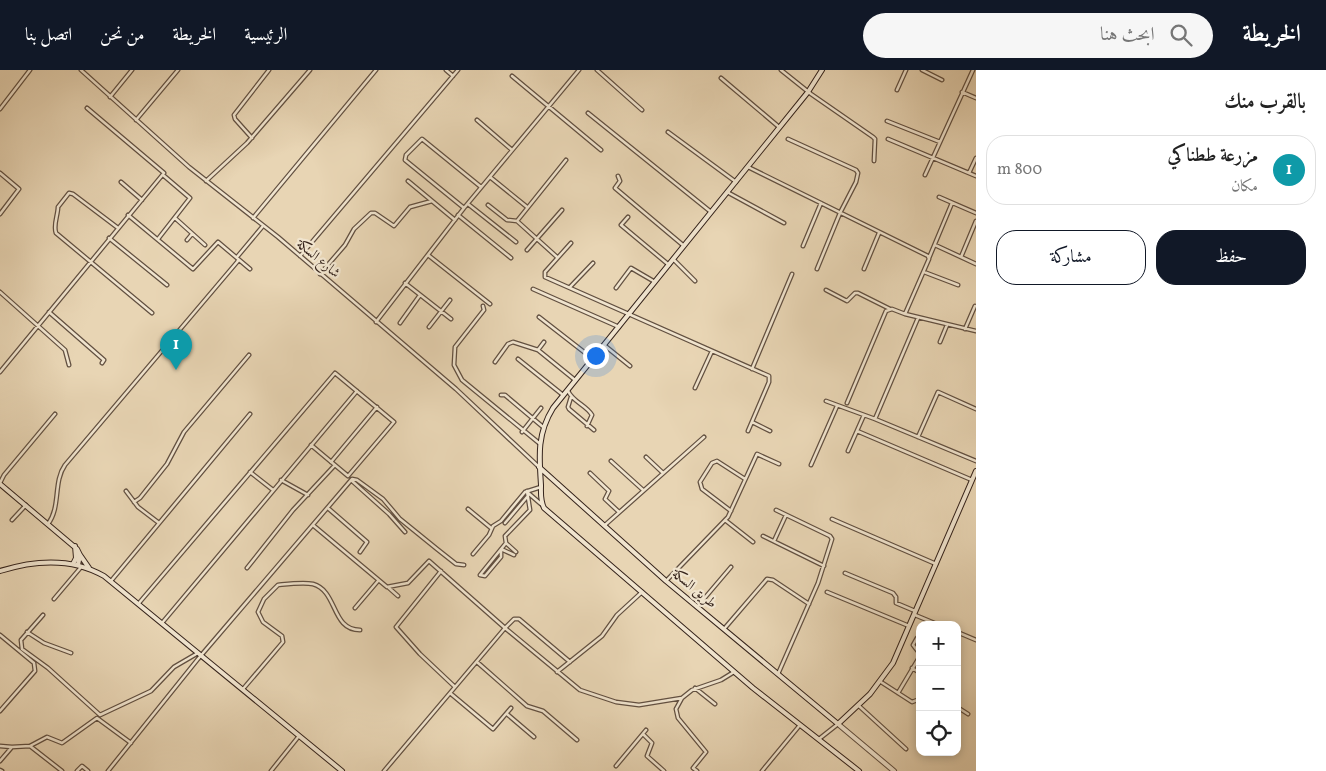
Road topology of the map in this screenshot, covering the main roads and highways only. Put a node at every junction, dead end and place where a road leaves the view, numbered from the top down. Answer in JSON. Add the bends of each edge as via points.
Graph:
{"nodes":[{"id":1,"x":822,"y":70,"type":"edge"},
{"id":2,"x":539,"y":467,"type":"junction"},
{"id":3,"x":976,"y":471,"type":"edge"},
{"id":4,"x":0,"y":483,"type":"edge"},
{"id":5,"x":75,"y":546,"type":"junction"},
{"id":6,"x":80,"y":555,"type":"junction"},
{"id":7,"x":77,"y":565,"type":"junction"},
{"id":8,"x":91,"y":569,"type":"junction"},
{"id":9,"x":0,"y":571,"type":"edge"},
{"id":10,"x":838,"y":724,"type":"junction"},
{"id":11,"x":342,"y":771,"type":"edge"},
{"id":12,"x":859,"y":771,"type":"edge"},
{"id":13,"x":894,"y":771,"type":"edge"}],
"edges":[{"from":1,"to":2,"type":"main road","via":[[808,92],[563,395],[543,427]]},
{"from":2,"to":10,"type":"main road","name":"طريق السكة","via":[[666,581]]},
{"from":2,"to":12,"type":"main road","via":[[542,506],[735,672]]},
{"from":3,"to":10,"type":"main road","via":[[892,664],[881,682]]},
{"from":4,"to":5,"type":"main road"},
{"from":5,"to":6,"type":"main road"},
{"from":5,"to":7,"type":"main road"},
{"from":6,"to":7,"type":"main road"},
{"from":6,"to":8,"type":"main road"},
{"from":7,"to":8,"type":"main road"},
{"from":7,"to":9,"type":"main road","via":[[36,562]]},
{"from":8,"to":11,"type":"main road","via":[[162,622]]},
{"from":10,"to":13,"type":"main road","name":"طريق السكة"}]}
